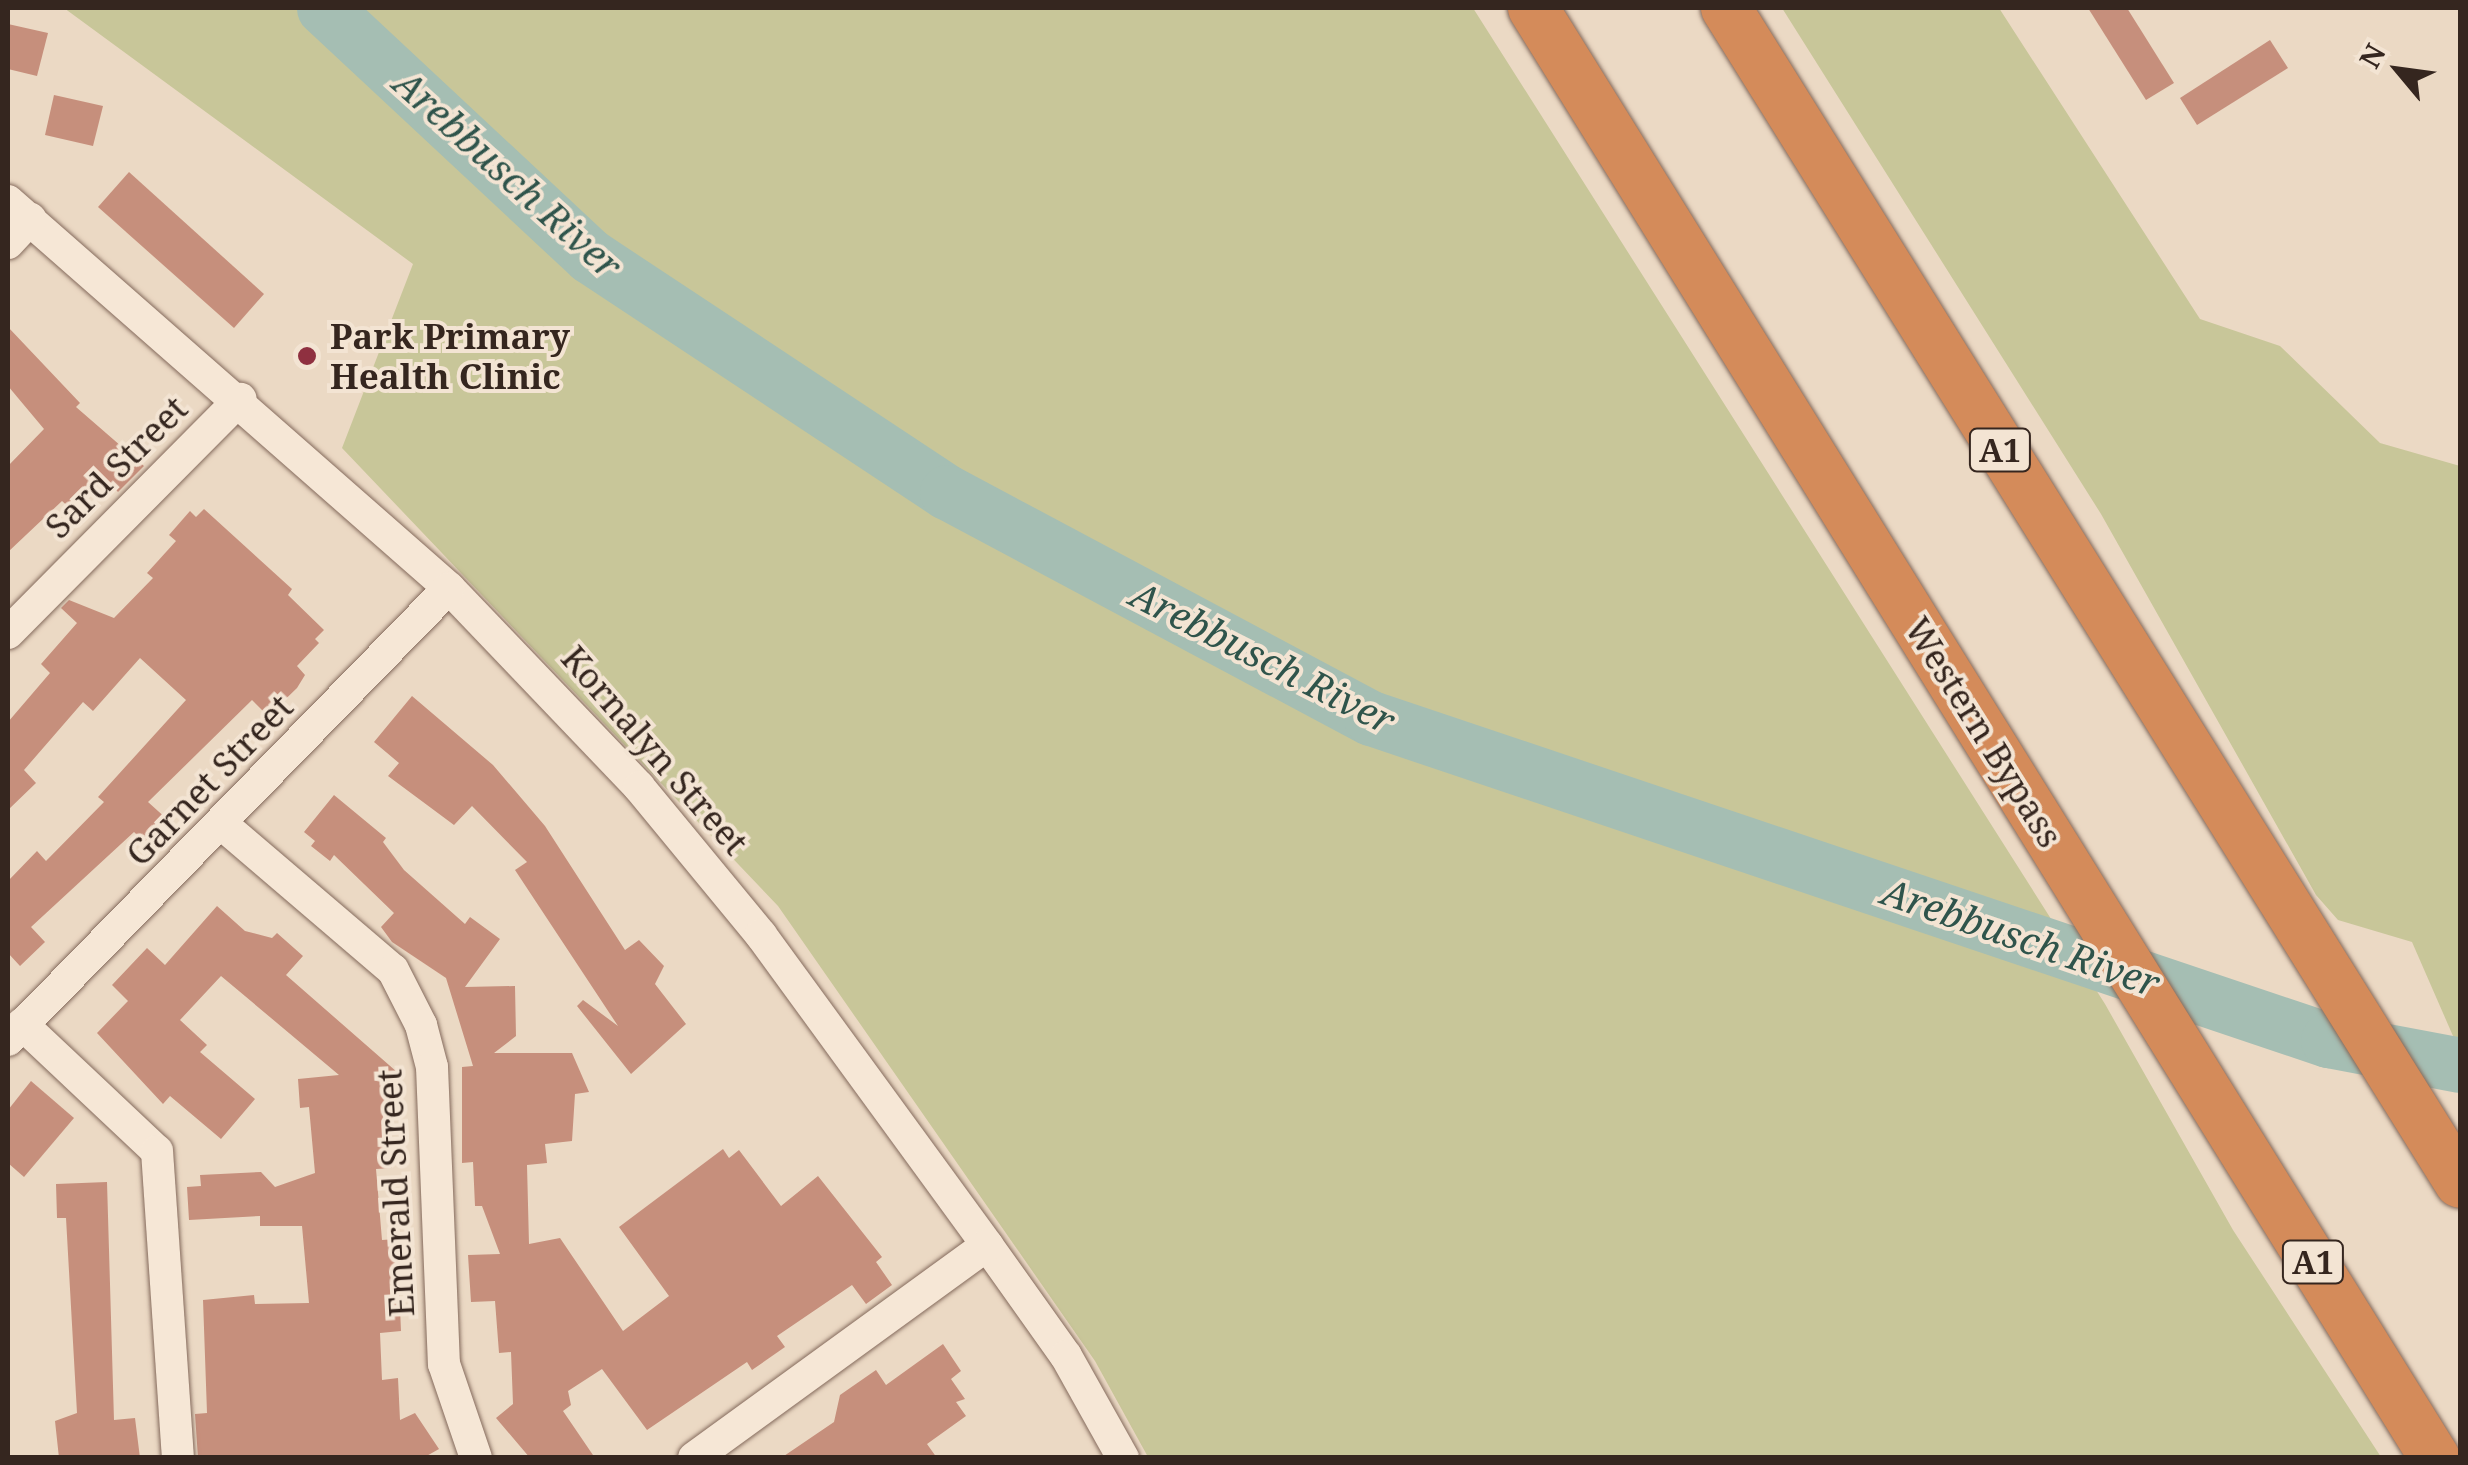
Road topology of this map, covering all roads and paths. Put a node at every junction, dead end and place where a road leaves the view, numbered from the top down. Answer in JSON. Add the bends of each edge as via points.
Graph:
{"nodes":[{"id":1,"x":1533,"y":8,"type":"edge"},
{"id":2,"x":1726,"y":8,"type":"edge"},
{"id":3,"x":15,"y":221,"type":"edge"},
{"id":4,"x":240,"y":400,"type":"junction"},
{"id":5,"x":449,"y":588,"type":"junction"},
{"id":6,"x":8,"y":633,"type":"edge"},
{"id":7,"x":223,"y":825,"type":"junction"},
{"id":8,"x":15,"y":1032,"type":"edge"},
{"id":9,"x":2460,"y":1183,"type":"edge"},
{"id":10,"x":986,"y":1245,"type":"junction"},
{"id":11,"x":178,"y":1458,"type":"edge"},
{"id":12,"x":476,"y":1458,"type":"edge"},
{"id":13,"x":694,"y":1458,"type":"edge"},
{"id":14,"x":1123,"y":1458,"type":"edge"},
{"id":15,"x":2436,"y":1458,"type":"edge"}],
"edges":[{"from":1,"to":15,"type":"highway","name":"Western Bypass","number":"A1"},
{"from":2,"to":9,"type":"highway","number":"A1"},
{"from":3,"to":4,"type":"street","name":"Kornalyn Street"},
{"from":4,"to":5,"type":"street","name":"Kornalyn Street"},
{"from":4,"to":6,"type":"street","name":"Sard Street"},
{"from":5,"to":7,"type":"street","name":"Garnet Street"},
{"from":5,"to":10,"type":"street","name":"Kornalyn Street","via":[[640,787],[750,921]]},
{"from":7,"to":8,"type":"street","name":"Garnet Street"},
{"from":7,"to":12,"type":"street","name":"Emerald Street","via":[[393,970],[421,1025],[432,1067],[444,1364]]},
{"from":8,"to":11,"type":"street","name":"Garnet Street","via":[[157,1151]]},
{"from":10,"to":13,"type":"street"},
{"from":10,"to":14,"type":"street","name":"Kornalyn Street","via":[[1066,1356]]}]}
